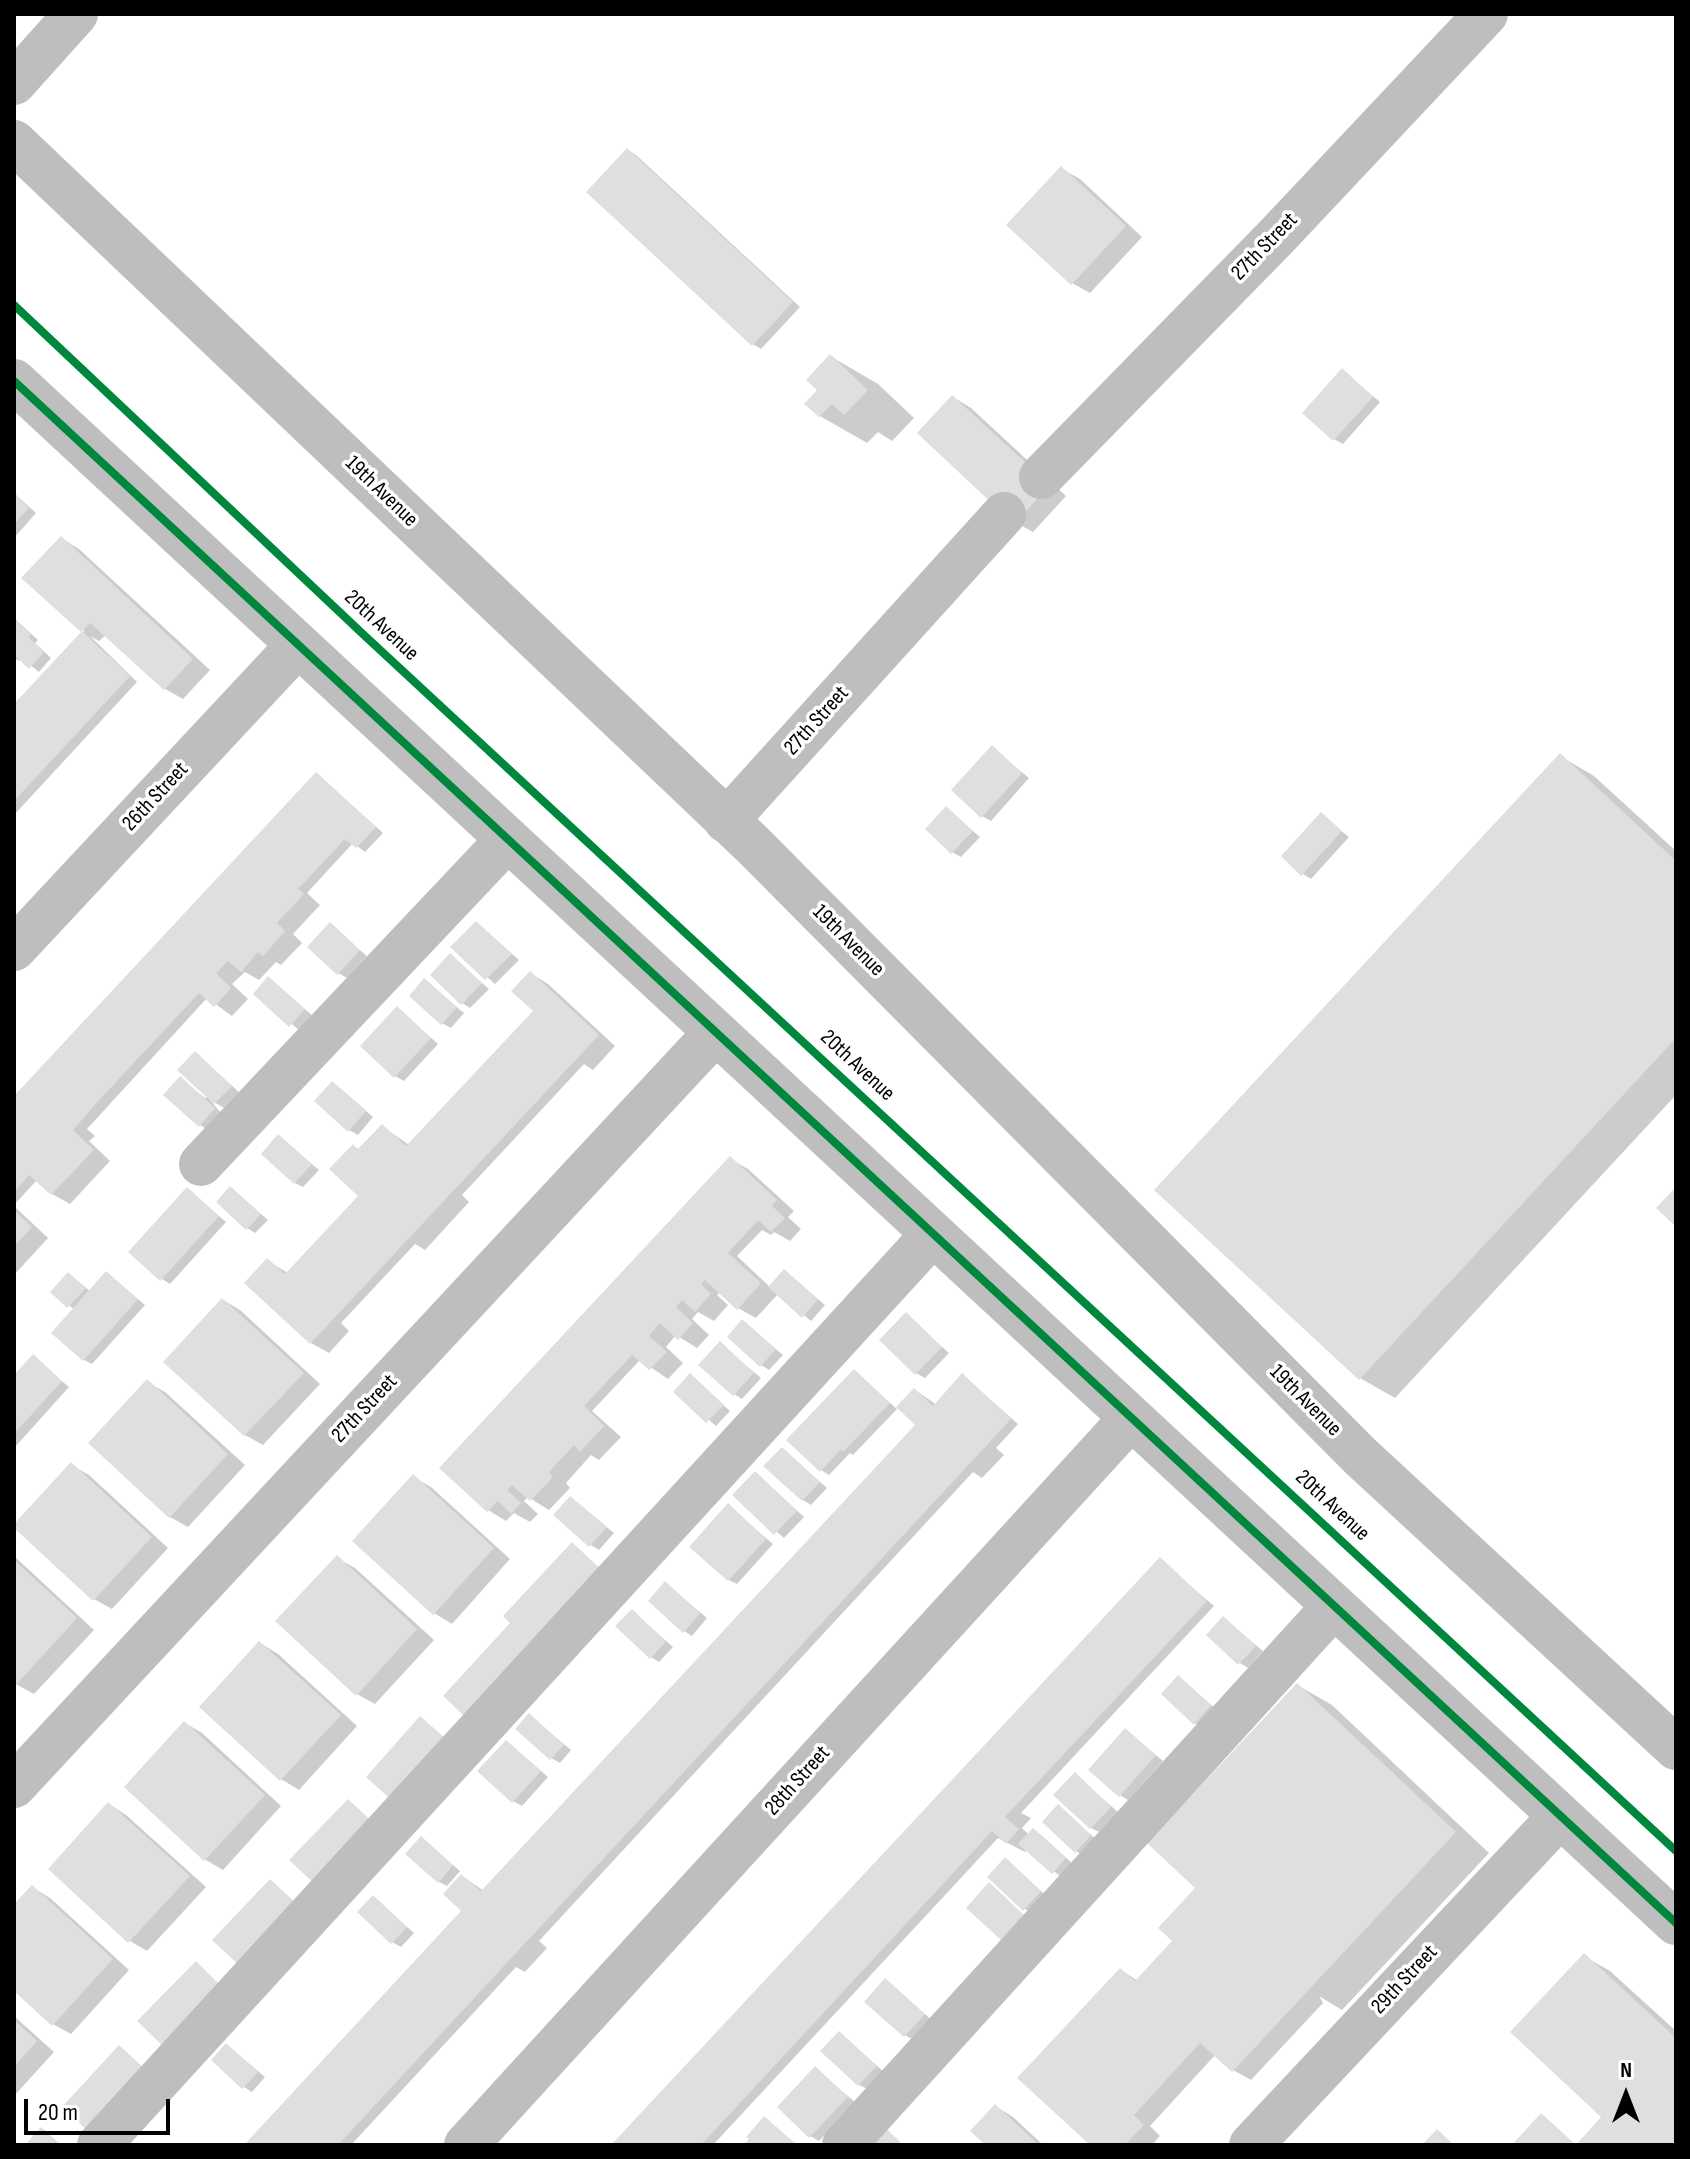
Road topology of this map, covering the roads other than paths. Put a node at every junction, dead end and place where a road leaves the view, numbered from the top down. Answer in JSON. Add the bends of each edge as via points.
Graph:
{"nodes":[{"id":1,"x":76,"y":14,"type":"edge"},
{"id":2,"x":1486,"y":14,"type":"edge"},
{"id":3,"x":14,"y":83,"type":"edge"},
{"id":4,"x":14,"y":142,"type":"edge"},
{"id":5,"x":14,"y":381,"type":"edge"},
{"id":6,"x":1041,"y":477,"type":"dead end"},
{"id":7,"x":1004,"y":514,"type":"dead end"},
{"id":8,"x":298,"y":645,"type":"junction"},
{"id":9,"x":726,"y":821,"type":"junction"},
{"id":10,"x":508,"y":839,"type":"junction"},
{"id":11,"x":14,"y":949,"type":"edge"},
{"id":12,"x":716,"y":1032,"type":"junction"},
{"id":13,"x":201,"y":1164,"type":"dead end"},
{"id":14,"x":933,"y":1234,"type":"junction"},
{"id":15,"x":1131,"y":1418,"type":"junction"},
{"id":16,"x":1334,"y":1606,"type":"junction"},
{"id":17,"x":1676,"y":1748,"type":"edge"},
{"id":18,"x":14,"y":1786,"type":"edge"},
{"id":19,"x":1560,"y":1816,"type":"junction"},
{"id":20,"x":1676,"y":1923,"type":"edge"},
{"id":21,"x":99,"y":2145,"type":"edge"},
{"id":22,"x":466,"y":2145,"type":"edge"},
{"id":23,"x":844,"y":2145,"type":"edge"},
{"id":24,"x":1251,"y":2145,"type":"edge"}],
"edges":[{"from":1,"to":3,"type":"street"},
{"from":2,"to":6,"type":"street","name":"27th Street"},
{"from":4,"to":9,"type":"street","name":"19th Avenue"},
{"from":5,"to":8,"type":"street"},
{"from":7,"to":9,"type":"street","name":"27th Street"},
{"from":8,"to":10,"type":"street"},
{"from":8,"to":11,"type":"street","name":"26th Street"},
{"from":9,"to":17,"type":"street","name":"19th Avenue","via":[[1360,1456]]},
{"from":10,"to":12,"type":"street"},
{"from":10,"to":13,"type":"street"},
{"from":12,"to":14,"type":"street"},
{"from":12,"to":18,"type":"street","name":"27th Street"},
{"from":14,"to":15,"type":"street"},
{"from":14,"to":21,"type":"street"},
{"from":15,"to":16,"type":"street"},
{"from":15,"to":22,"type":"street","name":"28th Street"},
{"from":16,"to":19,"type":"street"},
{"from":16,"to":23,"type":"street"},
{"from":19,"to":20,"type":"street"},
{"from":19,"to":24,"type":"street","name":"29th Street"}]}
